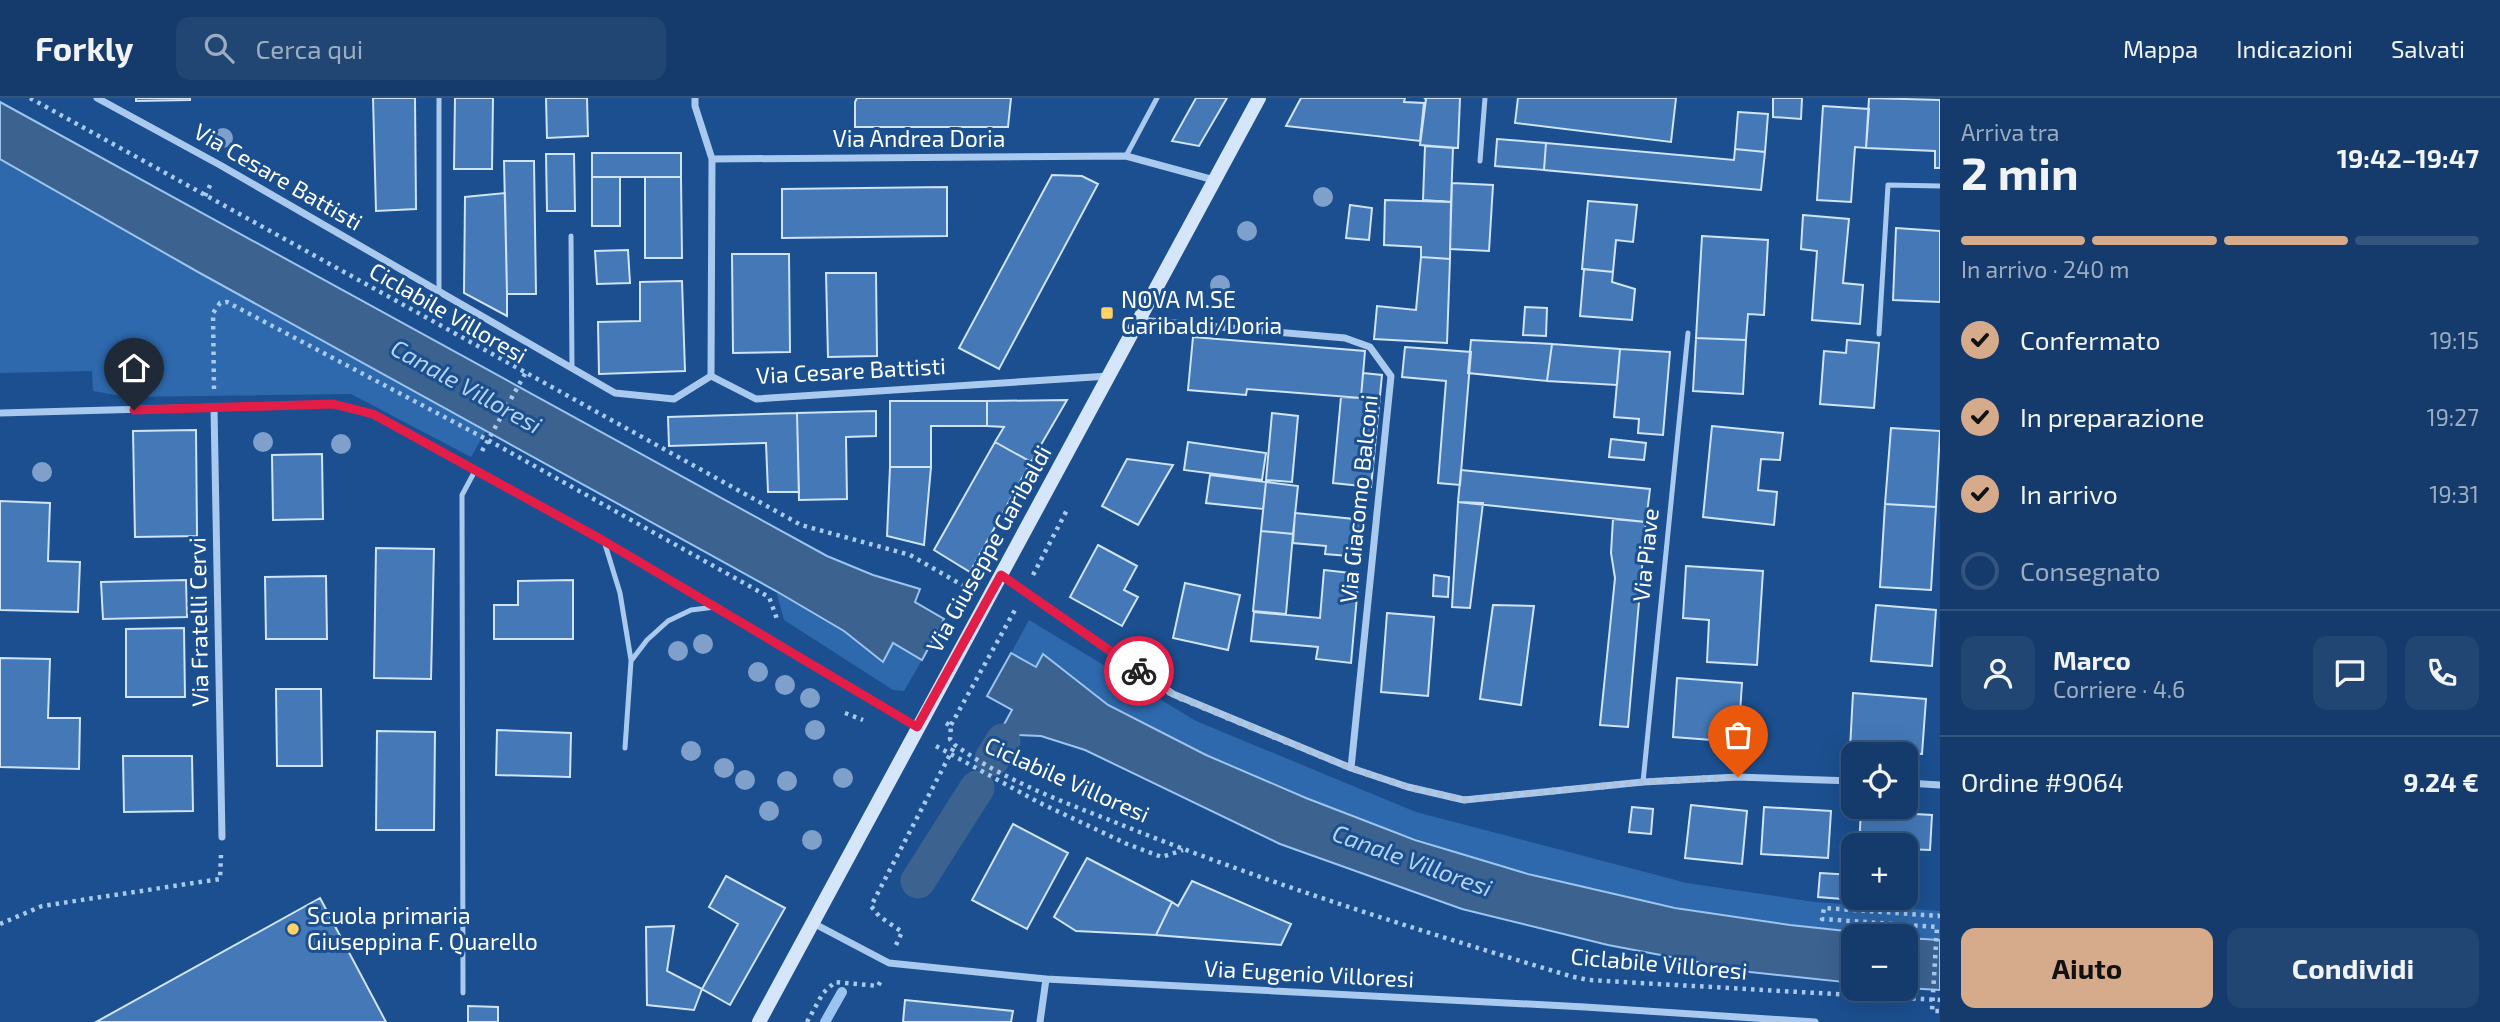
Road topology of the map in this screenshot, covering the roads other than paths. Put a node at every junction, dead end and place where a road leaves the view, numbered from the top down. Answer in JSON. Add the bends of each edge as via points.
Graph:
{"nodes":[{"id":1,"x":97,"y":98,"type":"edge"},
{"id":2,"x":439,"y":98,"type":"edge"},
{"id":3,"x":695,"y":98,"type":"edge"},
{"id":4,"x":1157,"y":98,"type":"edge"},
{"id":5,"x":1259,"y":98,"type":"edge"},
{"id":6,"x":1485,"y":98,"type":"edge"},
{"id":7,"x":1126,"y":156,"type":"junction"},
{"id":8,"x":712,"y":159,"type":"junction"},
{"id":9,"x":1480,"y":161,"type":"dead end"},
{"id":10,"x":1214,"y":180,"type":"junction"},
{"id":11,"x":1940,"y":187,"type":"edge"},
{"id":12,"x":571,"y":236,"type":"dead end"},
{"id":13,"x":439,"y":291,"type":"junction"},
{"id":14,"x":1139,"y":320,"type":"junction"},
{"id":15,"x":1688,"y":333,"type":"dead end"},
{"id":16,"x":1879,"y":334,"type":"dead end"},
{"id":17,"x":572,"y":368,"type":"junction"},
{"id":18,"x":711,"y":376,"type":"junction"},
{"id":19,"x":1109,"y":376,"type":"junction"},
{"id":20,"x":214,"y":408,"type":"junction"},
{"id":21,"x":0,"y":413,"type":"edge"},
{"id":22,"x":476,"y":469,"type":"junction"},
{"id":23,"x":604,"y":541,"type":"junction"},
{"id":24,"x":1001,"y":575,"type":"junction"},
{"id":25,"x":719,"y":607,"type":"junction"},
{"id":26,"x":631,"y":661,"type":"junction"},
{"id":27,"x":916,"y":730,"type":"junction"},
{"id":28,"x":625,"y":748,"type":"dead end"},
{"id":29,"x":1351,"y":768,"type":"junction"},
{"id":30,"x":1841,"y":781,"type":"edge"},
{"id":31,"x":1643,"y":782,"type":"junction"},
{"id":32,"x":1918,"y":784,"type":"edge"},
{"id":33,"x":1940,"y":785,"type":"edge"},
{"id":34,"x":222,"y":837,"type":"road end"},
{"id":35,"x":813,"y":923,"type":"junction"},
{"id":36,"x":1046,"y":979,"type":"junction"},
{"id":37,"x":463,"y":993,"type":"dead end"},
{"id":38,"x":1656,"y":1012,"type":"junction"},
{"id":39,"x":759,"y":1022,"type":"edge"},
{"id":40,"x":1040,"y":1022,"type":"edge"},
{"id":41,"x":1655,"y":1022,"type":"edge"},
{"id":42,"x":1815,"y":1022,"type":"edge"}],
"edges":[{"from":1,"to":13,"type":"street","name":"Via Cesare Battisti"},
{"from":2,"to":13,"type":"lane"},
{"from":3,"to":8,"type":"street"},
{"from":4,"to":7,"type":"lane"},
{"from":5,"to":10,"type":"main road","name":"Via Giuseppe Garibaldi"},
{"from":6,"to":9,"type":"lane"},
{"from":7,"to":8,"type":"street","name":"Via Andrea Doria"},
{"from":7,"to":10,"type":"street","name":"Via Andrea Doria"},
{"from":8,"to":18,"type":"street"},
{"from":10,"to":14,"type":"main road","name":"Via Giuseppe Garibaldi"},
{"from":11,"to":16,"type":"lane","via":[[1888,185]]},
{"from":12,"to":17,"type":"lane"},
{"from":13,"to":17,"type":"street","name":"Via Cesare Battisti"},
{"from":14,"to":19,"type":"main road","name":"Via Giuseppe Garibaldi"},
{"from":14,"to":29,"type":"street","name":"Via Giacomo Balconi","via":[[1346,338],[1370,347],[1391,376]]},
{"from":15,"to":31,"type":"lane","name":"Via Piave"},
{"from":17,"to":18,"type":"street","name":"Via Cesare Battisti","via":[[615,393],[674,399]]},
{"from":18,"to":19,"type":"street","name":"Via Cesare Battisti","via":[[756,399]]},
{"from":19,"to":24,"type":"main road","name":"Via Giuseppe Garibaldi"},
{"from":20,"to":21,"type":"street"},
{"from":20,"to":22,"type":"street","via":[[333,404],[353,408],[373,414]]},
{"from":20,"to":34,"type":"street","name":"Via Fratelli Cervi"},
{"from":22,"to":23,"type":"street"},
{"from":22,"to":37,"type":"lane","via":[[462,495]]},
{"from":23,"to":25,"type":"street"},
{"from":23,"to":26,"type":"lane","via":[[620,593]]},
{"from":24,"to":27,"type":"main road","name":"Via Giuseppe Garibaldi"},
{"from":24,"to":29,"type":"street","via":[[1172,694]]},
{"from":25,"to":26,"type":"lane","via":[[691,610],[668,621]]},
{"from":25,"to":27,"type":"street"},
{"from":26,"to":28,"type":"lane"},
{"from":27,"to":35,"type":"main road","name":"Via Giuseppe Garibaldi"},
{"from":29,"to":31,"type":"street","via":[[1464,800]]},
{"from":30,"to":31,"type":"street","via":[[1738,777]]},
{"from":32,"to":33,"type":"street"},
{"from":35,"to":36,"type":"street","name":"Via Eugenio Villoresi","via":[[889,963]]},
{"from":35,"to":39,"type":"main road","name":"Via Giuseppe Garibaldi"},
{"from":36,"to":38,"type":"street","name":"Via Eugenio Villoresi"},
{"from":36,"to":40,"type":"street"},
{"from":38,"to":41,"type":"street"},
{"from":38,"to":42,"type":"street","name":"Via Eugenio Villoresi"}]}
